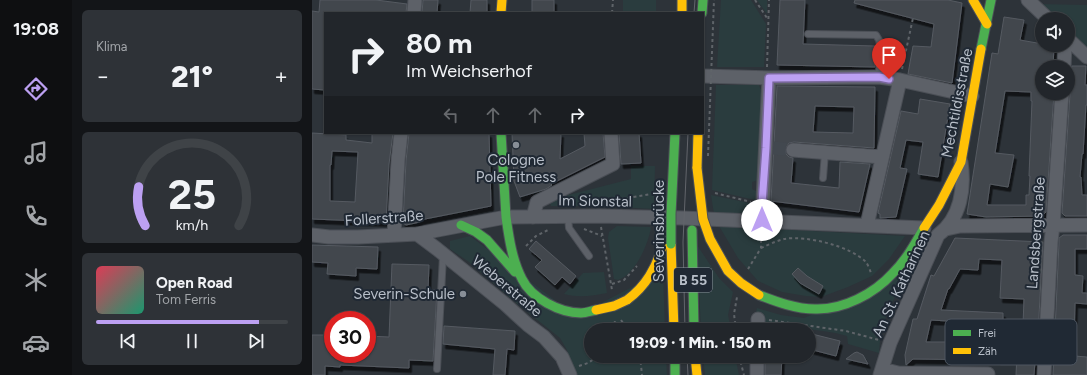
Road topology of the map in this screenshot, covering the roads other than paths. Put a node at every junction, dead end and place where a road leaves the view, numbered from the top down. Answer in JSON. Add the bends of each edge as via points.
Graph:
{"nodes":[{"id":1,"x":415,"y":0,"type":"edge"},
{"id":2,"x":502,"y":0,"type":"edge"},
{"id":3,"x":682,"y":0,"type":"edge"},
{"id":4,"x":703,"y":0,"type":"edge"},
{"id":5,"x":973,"y":0,"type":"edge"},
{"id":6,"x":991,"y":0,"type":"edge"},
{"id":7,"x":1028,"y":0,"type":"edge"},
{"id":8,"x":414,"y":12,"type":"edge"},
{"id":9,"x":501,"y":12,"type":"edge"},
{"id":10,"x":682,"y":12,"type":"edge"},
{"id":11,"x":702,"y":12,"type":"edge"},
{"id":12,"x":1041,"y":12,"type":"edge"},
{"id":13,"x":987,"y":24,"type":"junction"},
{"id":14,"x":808,"y":34,"type":"dead end"},
{"id":15,"x":1075,"y":45,"type":"edge"},
{"id":16,"x":1087,"y":57,"type":"edge"},
{"id":17,"x":704,"y":76,"type":"edge"},
{"id":18,"x":879,"y":77,"type":"junction"},
{"id":19,"x":769,"y":78,"type":"junction"},
{"id":20,"x":900,"y":80,"type":"junction"},
{"id":21,"x":972,"y":96,"type":"junction"},
{"id":22,"x":1062,"y":100,"type":"edge"},
{"id":23,"x":401,"y":134,"type":"edge"},
{"id":24,"x":502,"y":134,"type":"edge"},
{"id":25,"x":611,"y":134,"type":"edge"},
{"id":26,"x":675,"y":134,"type":"edge"},
{"id":27,"x":698,"y":134,"type":"edge"},
{"id":28,"x":793,"y":150,"type":"tunnel mouth"},
{"id":29,"x":825,"y":152,"type":"junction"},
{"id":30,"x":882,"y":157,"type":"junction"},
{"id":31,"x":961,"y":162,"type":"junction"},
{"id":32,"x":697,"y":168,"type":"junction"},
{"id":33,"x":823,"y":178,"type":"dead end"},
{"id":34,"x":506,"y":217,"type":"junction"},
{"id":35,"x":533,"y":217,"type":"junction"},
{"id":36,"x":762,"y":220,"type":"junction"},
{"id":37,"x":568,"y":222,"type":"junction"},
{"id":38,"x":462,"y":224,"type":"junction"},
{"id":39,"x":867,"y":225,"type":"junction"},
{"id":40,"x":1053,"y":225,"type":"junction"},
{"id":41,"x":1087,"y":225,"type":"edge"},
{"id":42,"x":924,"y":228,"type":"junction"},
{"id":43,"x":946,"y":229,"type":"junction"},
{"id":44,"x":417,"y":234,"type":"junction"},
{"id":45,"x":312,"y":235,"type":"edge"},
{"id":46,"x":394,"y":235,"type":"junction"},
{"id":47,"x":667,"y":245,"type":"junction"},
{"id":48,"x":443,"y":254,"type":"junction"},
{"id":49,"x":589,"y":256,"type":"dead end"},
{"id":50,"x":522,"y":280,"type":"junction"},
{"id":51,"x":1047,"y":319,"type":"edge"},
{"id":52,"x":673,"y":323,"type":"edge"},
{"id":53,"x":694,"y":323,"type":"edge"},
{"id":54,"x":675,"y":363,"type":"edge"},
{"id":55,"x":696,"y":363,"type":"edge"},
{"id":56,"x":757,"y":363,"type":"edge"},
{"id":57,"x":1045,"y":365,"type":"edge"},
{"id":58,"x":437,"y":370,"type":"dead end"},
{"id":59,"x":881,"y":372,"type":"edge"},
{"id":60,"x":569,"y":373,"type":"edge"},
{"id":61,"x":988,"y":374,"type":"edge"},
{"id":62,"x":675,"y":375,"type":"edge"},
{"id":63,"x":697,"y":375,"type":"edge"},
{"id":64,"x":757,"y":375,"type":"edge"},
{"id":65,"x":1044,"y":375,"type":"edge"}],
"edges":[{"from":1,"to":8,"type":"street"},
{"from":2,"to":9,"type":"main road"},
{"from":3,"to":10,"type":"main road"},
{"from":4,"to":11,"type":"main road"},
{"from":5,"to":13,"type":"main road"},
{"from":6,"to":13,"type":"main road","name":"Mechtildisstraße"},
{"from":7,"to":12,"type":"street"},
{"from":13,"to":21,"type":"main road","name":"Mechtildisstraße"},
{"from":14,"to":18,"type":"lane","via":[[876,35],[880,45]]},
{"from":15,"to":16,"type":"street"},
{"from":17,"to":19,"type":"street"},
{"from":18,"to":19,"type":"street"},
{"from":18,"to":20,"type":"street"},
{"from":19,"to":36,"type":"street","via":[[769,148]]},
{"from":20,"to":21,"type":"street"},
{"from":20,"to":30,"type":"street"},
{"from":21,"to":31,"type":"main road","name":"Mechtildisstraße"},
{"from":22,"to":40,"type":"street","name":"Landsbergstraße"},
{"from":23,"to":46,"type":"street"},
{"from":24,"to":34,"type":"main road"},
{"from":25,"to":35,"type":"street","via":[[613,164],[537,202]]},
{"from":26,"to":47,"type":"main road","name":"Severinsbrücke","bridge":true},
{"from":27,"to":32,"type":"main road","number":"B 55"},
{"from":28,"to":29,"type":"street"},
{"from":29,"to":30,"type":"street"},
{"from":29,"to":33,"type":"lane"},
{"from":30,"to":39,"type":"street"},
{"from":31,"to":42,"type":"main road","name":"Mechtildisstraße"},
{"from":31,"to":43,"type":"street","name":"An St. Katharinen","via":[[960,204]]},
{"from":32,"to":42,"type":"main road","name":"Mechtildisstraße","bridge":true,"via":[[703,219],[710,239],[728,271],[759,294],[785,305],[825,309],[855,301],[887,280],[898,268]]},
{"from":32,"to":53,"type":"main road","number":"B 55","bridge":true,"via":[[692,230]]},
{"from":34,"to":35,"type":"street","name":"Im Sionstal"},
{"from":34,"to":38,"type":"street","name":"Follerstraße"},
{"from":34,"to":50,"type":"main road","via":[[511,249]]},
{"from":35,"to":37,"type":"street","name":"Im Sionstal"},
{"from":36,"to":37,"type":"street","name":"Im Sionstal","via":[[600,216]]},
{"from":36,"to":39,"type":"street","name":"Im Sionstal"},
{"from":37,"to":49,"type":"lane"},
{"from":38,"to":44,"type":"street","name":"Follerstraße"},
{"from":38,"to":50,"type":"main road","via":[[487,240]]},
{"from":39,"to":42,"type":"street","name":"Im Sionstal"},
{"from":40,"to":41,"type":"street"},
{"from":40,"to":43,"type":"street","via":[[960,226]]},
{"from":40,"to":51,"type":"street","name":"Landsbergstraße"},
{"from":43,"to":59,"type":"street","name":"An St. Katharinen","via":[[938,235],[890,344]]},
{"from":44,"to":46,"type":"street","name":"Follerstraße"},
{"from":44,"to":48,"type":"street","name":"Weberstraße"},
{"from":45,"to":46,"type":"street","name":"Follerstraße"},
{"from":47,"to":50,"type":"main road","bridge":true,"via":[[642,288],[614,306],[582,313],[557,308],[537,298]]},
{"from":47,"to":52,"type":"main road","name":"Severinsbrücke","number":"B 55"},
{"from":48,"to":58,"type":"lane"},
{"from":48,"to":60,"type":"street","name":"Weberstraße","via":[[544,337],[562,357]]},
{"from":54,"to":62,"type":"main road"},
{"from":55,"to":63,"type":"main road"},
{"from":56,"to":64,"type":"street"},
{"from":57,"to":65,"type":"street","name":"Landsbergstraße"},
{"from":59,"to":61,"type":"street"}]}
